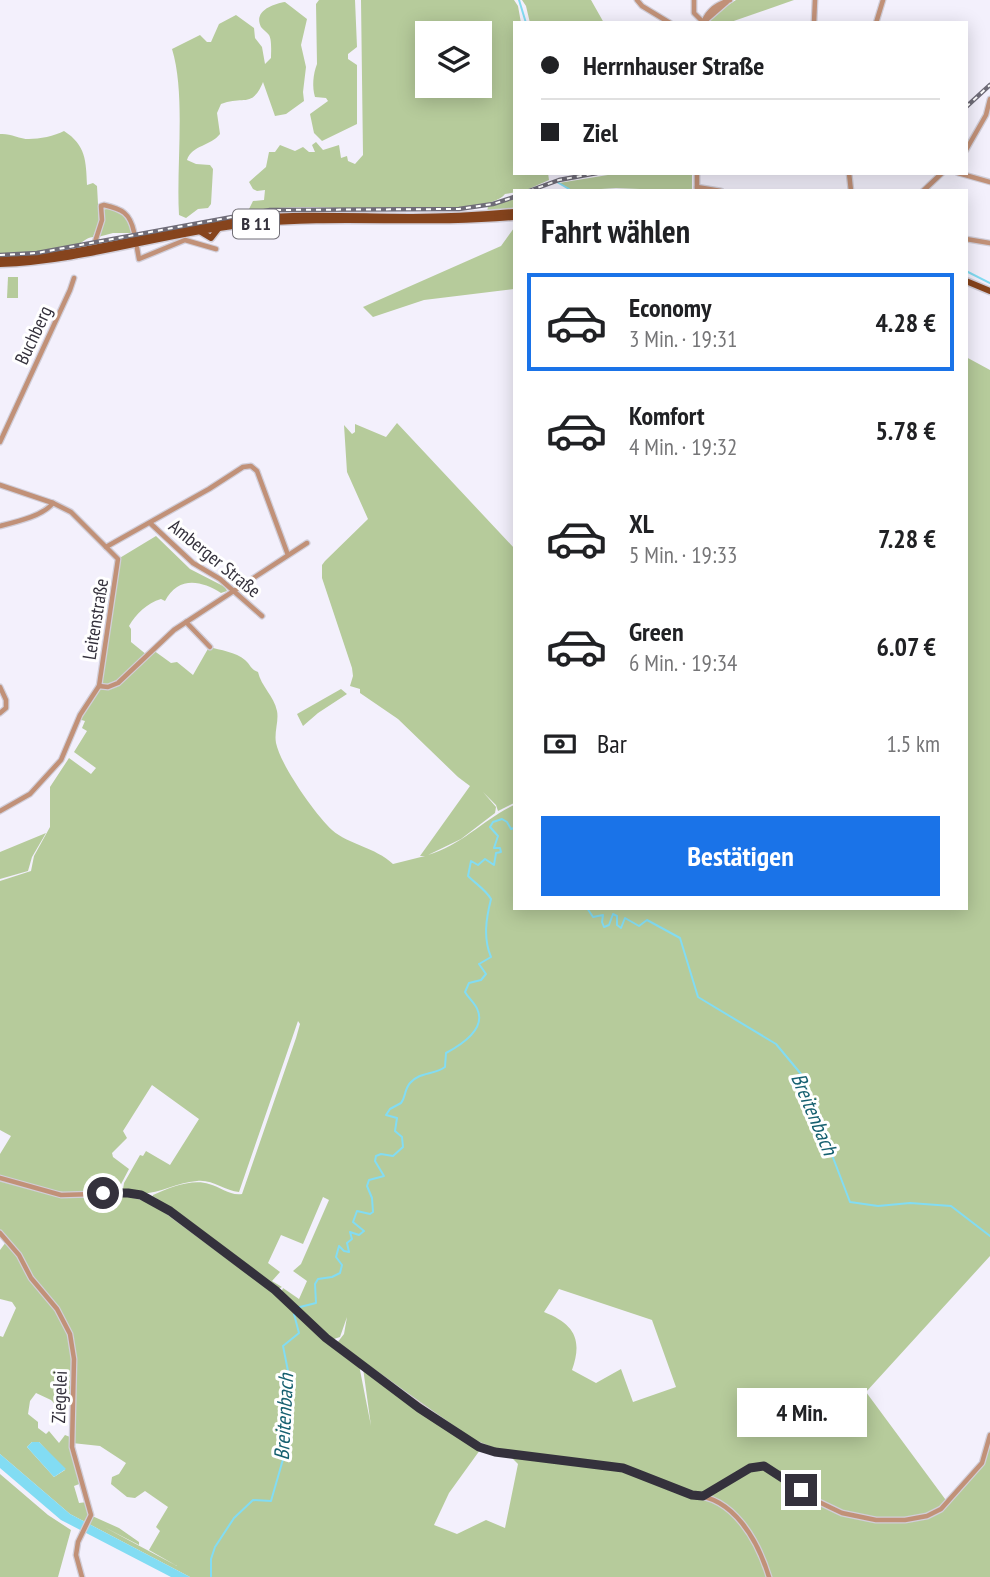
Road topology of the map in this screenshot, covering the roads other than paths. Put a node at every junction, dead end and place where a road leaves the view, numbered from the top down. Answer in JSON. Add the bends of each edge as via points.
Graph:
{"nodes":[{"id":1,"x":637,"y":0,"type":"edge"},
{"id":2,"x":694,"y":0,"type":"edge"},
{"id":3,"x":729,"y":0,"type":"edge"},
{"id":4,"x":814,"y":0,"type":"edge"},
{"id":5,"x":883,"y":0,"type":"edge"},
{"id":6,"x":667,"y":21,"type":"edge"},
{"id":7,"x":702,"y":21,"type":"edge"},
{"id":8,"x":704,"y":21,"type":"edge"},
{"id":9,"x":814,"y":21,"type":"edge"},
{"id":10,"x":877,"y":21,"type":"edge"},
{"id":11,"x":990,"y":99,"type":"edge"},
{"id":12,"x":988,"y":116,"type":"edge"},
{"id":13,"x":968,"y":147,"type":"edge"},
{"id":14,"x":941,"y":175,"type":"edge"},
{"id":15,"x":965,"y":175,"type":"edge"},
{"id":16,"x":990,"y":182,"type":"edge"},
{"id":17,"x":925,"y":189,"type":"edge"},
{"id":18,"x":513,"y":212,"type":"edge"},
{"id":19,"x":513,"y":217,"type":"edge"},
{"id":20,"x":219,"y":228,"type":"junction"},
{"id":21,"x":134,"y":232,"type":"dead end"},
{"id":22,"x":199,"y":232,"type":"junction"},
{"id":23,"x":968,"y":239,"type":"edge"},
{"id":24,"x":210,"y":242,"type":"junction"},
{"id":25,"x":990,"y":243,"type":"edge"},
{"id":26,"x":98,"y":244,"type":"junction"},
{"id":27,"x":137,"y":247,"type":"dead end"},
{"id":28,"x":216,"y":249,"type":"dead end"},
{"id":29,"x":0,"y":262,"type":"edge"},
{"id":30,"x":74,"y":278,"type":"dead end"},
{"id":31,"x":968,"y":282,"type":"edge"},
{"id":32,"x":990,"y":291,"type":"edge"},
{"id":33,"x":0,"y":442,"type":"edge"},
{"id":34,"x":0,"y":485,"type":"edge"},
{"id":35,"x":53,"y":503,"type":"junction"},
{"id":36,"x":150,"y":523,"type":"junction"},
{"id":37,"x":0,"y":526,"type":"edge"},
{"id":38,"x":307,"y":543,"type":"dead end"},
{"id":39,"x":106,"y":547,"type":"junction"},
{"id":40,"x":288,"y":555,"type":"junction"},
{"id":41,"x":235,"y":590,"type":"junction"},
{"id":42,"x":262,"y":616,"type":"dead end"},
{"id":43,"x":186,"y":622,"type":"junction"},
{"id":44,"x":210,"y":647,"type":"dead end"},
{"id":45,"x":99,"y":686,"type":"junction"},
{"id":46,"x":0,"y":687,"type":"edge"},
{"id":47,"x":0,"y":713,"type":"edge"},
{"id":48,"x":0,"y":811,"type":"edge"},
{"id":49,"x":0,"y":1178,"type":"edge"},
{"id":50,"x":0,"y":1233,"type":"edge"},
{"id":51,"x":990,"y":1435,"type":"edge"},
{"id":52,"x":703,"y":1496,"type":"junction"},
{"id":53,"x":82,"y":1577,"type":"edge"},
{"id":54,"x":769,"y":1577,"type":"edge"}],
"edges":[{"from":1,"to":6,"type":"street"},
{"from":2,"to":7,"type":"street","via":[[694,13]]},
{"from":3,"to":8,"type":"street"},
{"from":4,"to":9,"type":"street"},
{"from":5,"to":10,"type":"street"},
{"from":11,"to":12,"type":"street"},
{"from":12,"to":13,"type":"street"},
{"from":14,"to":17,"type":"street"},
{"from":15,"to":16,"type":"street"},
{"from":18,"to":26,"type":"main road","number":"B 11","via":[[278,217]]},
{"from":19,"to":20,"type":"main road","number":"B 11","via":[[444,222],[314,220]]},
{"from":20,"to":22,"type":"main road","number":"B 11"},
{"from":20,"to":24,"type":"main road"},
{"from":21,"to":26,"type":"street","via":[[124,211],[104,205]]},
{"from":22,"to":24,"type":"main road"},
{"from":22,"to":29,"type":"main road","number":"B 11","via":[[55,260]]},
{"from":23,"to":25,"type":"street"},
{"from":24,"to":27,"type":"street","via":[[185,240],[139,259]]},
{"from":24,"to":28,"type":"street"},
{"from":26,"to":29,"type":"main road","number":"B 11"},
{"from":30,"to":33,"type":"street","name":"Buchberg"},
{"from":31,"to":32,"type":"main road"},
{"from":34,"to":35,"type":"street","name":"Leitenstraße"},
{"from":35,"to":37,"type":"street"},
{"from":35,"to":39,"type":"street","name":"Leitenstraße","via":[[79,519]]},
{"from":36,"to":39,"type":"street"},
{"from":36,"to":40,"type":"street","via":[[251,466],[257,471]]},
{"from":36,"to":41,"type":"street","name":"Amberger Straße","via":[[193,563]]},
{"from":38,"to":40,"type":"street","name":"Leitenstraße"},
{"from":39,"to":45,"type":"street","name":"Leitenstraße","via":[[118,559]]},
{"from":40,"to":41,"type":"street","name":"Leitenstraße"},
{"from":41,"to":42,"type":"street","name":"Amberger Straße"},
{"from":41,"to":43,"type":"street","name":"Leitenstraße"},
{"from":43,"to":44,"type":"street"},
{"from":43,"to":45,"type":"street","name":"Leitenstraße","via":[[121,681]]},
{"from":45,"to":48,"type":"street","name":"Leitenstraße","via":[[80,715],[61,760],[30,794]]},
{"from":46,"to":47,"type":"street","via":[[6,708]]},
{"from":49,"to":52,"type":"street","via":[[61,1195],[128,1193],[157,1202],[275,1290],[326,1338],[419,1408],[484,1449],[623,1468]]},
{"from":50,"to":53,"type":"street","name":"Ziegelei","via":[[60,1314],[71,1339],[72,1447],[91,1515],[76,1555]]},
{"from":51,"to":52,"type":"street","via":[[977,1470],[941,1509],[927,1516],[876,1520],[842,1513],[764,1466],[750,1468]]},
{"from":52,"to":54,"type":"street","via":[[721,1503],[748,1532],[762,1552]]}]}
